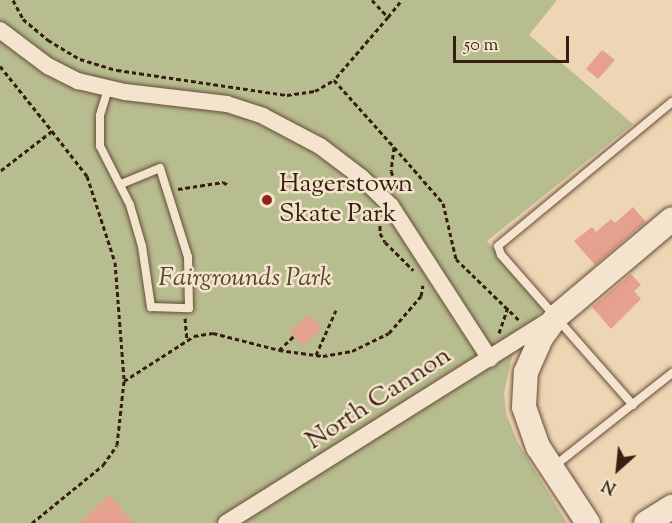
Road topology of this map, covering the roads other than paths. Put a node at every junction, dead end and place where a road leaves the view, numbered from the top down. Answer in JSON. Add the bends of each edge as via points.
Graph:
{"nodes":[{"id":1,"x":0,"y":30,"type":"edge"},
{"id":2,"x":108,"y":89,"type":"junction"},
{"id":3,"x":672,"y":102,"type":"edge"},
{"id":4,"x":122,"y":184,"type":"junction"},
{"id":5,"x":672,"y":219,"type":"edge"},
{"id":6,"x":557,"y":316,"type":"junction"},
{"id":7,"x":487,"y":354,"type":"junction"},
{"id":8,"x":672,"y":373,"type":"edge"},
{"id":9,"x":633,"y":405,"type":"junction"},
{"id":10,"x":553,"y":467,"type":"junction"},
{"id":11,"x":672,"y":507,"type":"edge"},
{"id":12,"x":226,"y":523,"type":"edge"},
{"id":13,"x":588,"y":523,"type":"edge"},
{"id":14,"x":646,"y":523,"type":"edge"}],
"edges":[{"from":1,"to":2,"type":"street","via":[[62,74]]},
{"from":2,"to":4,"type":"lane","via":[[100,116],[100,146]]},
{"from":2,"to":7,"type":"street","via":[[193,97],[263,116],[342,161],[391,206]]},
{"from":3,"to":6,"type":"lane","via":[[500,242],[501,255]]},
{"from":4,"to":4,"type":"lane","via":[[142,246],[151,307],[189,309],[188,257],[160,168]]},
{"from":5,"to":6,"type":"street"},
{"from":6,"to":7,"type":"street","name":"North Cannon"},
{"from":6,"to":9,"type":"lane"},
{"from":6,"to":10,"type":"street","via":[[541,338],[526,372],[524,407],[538,447]]},
{"from":7,"to":12,"type":"street","name":"North Cannon"},
{"from":8,"to":9,"type":"lane"},
{"from":9,"to":10,"type":"lane"},
{"from":10,"to":13,"type":"street"},
{"from":11,"to":14,"type":"street"}]}
